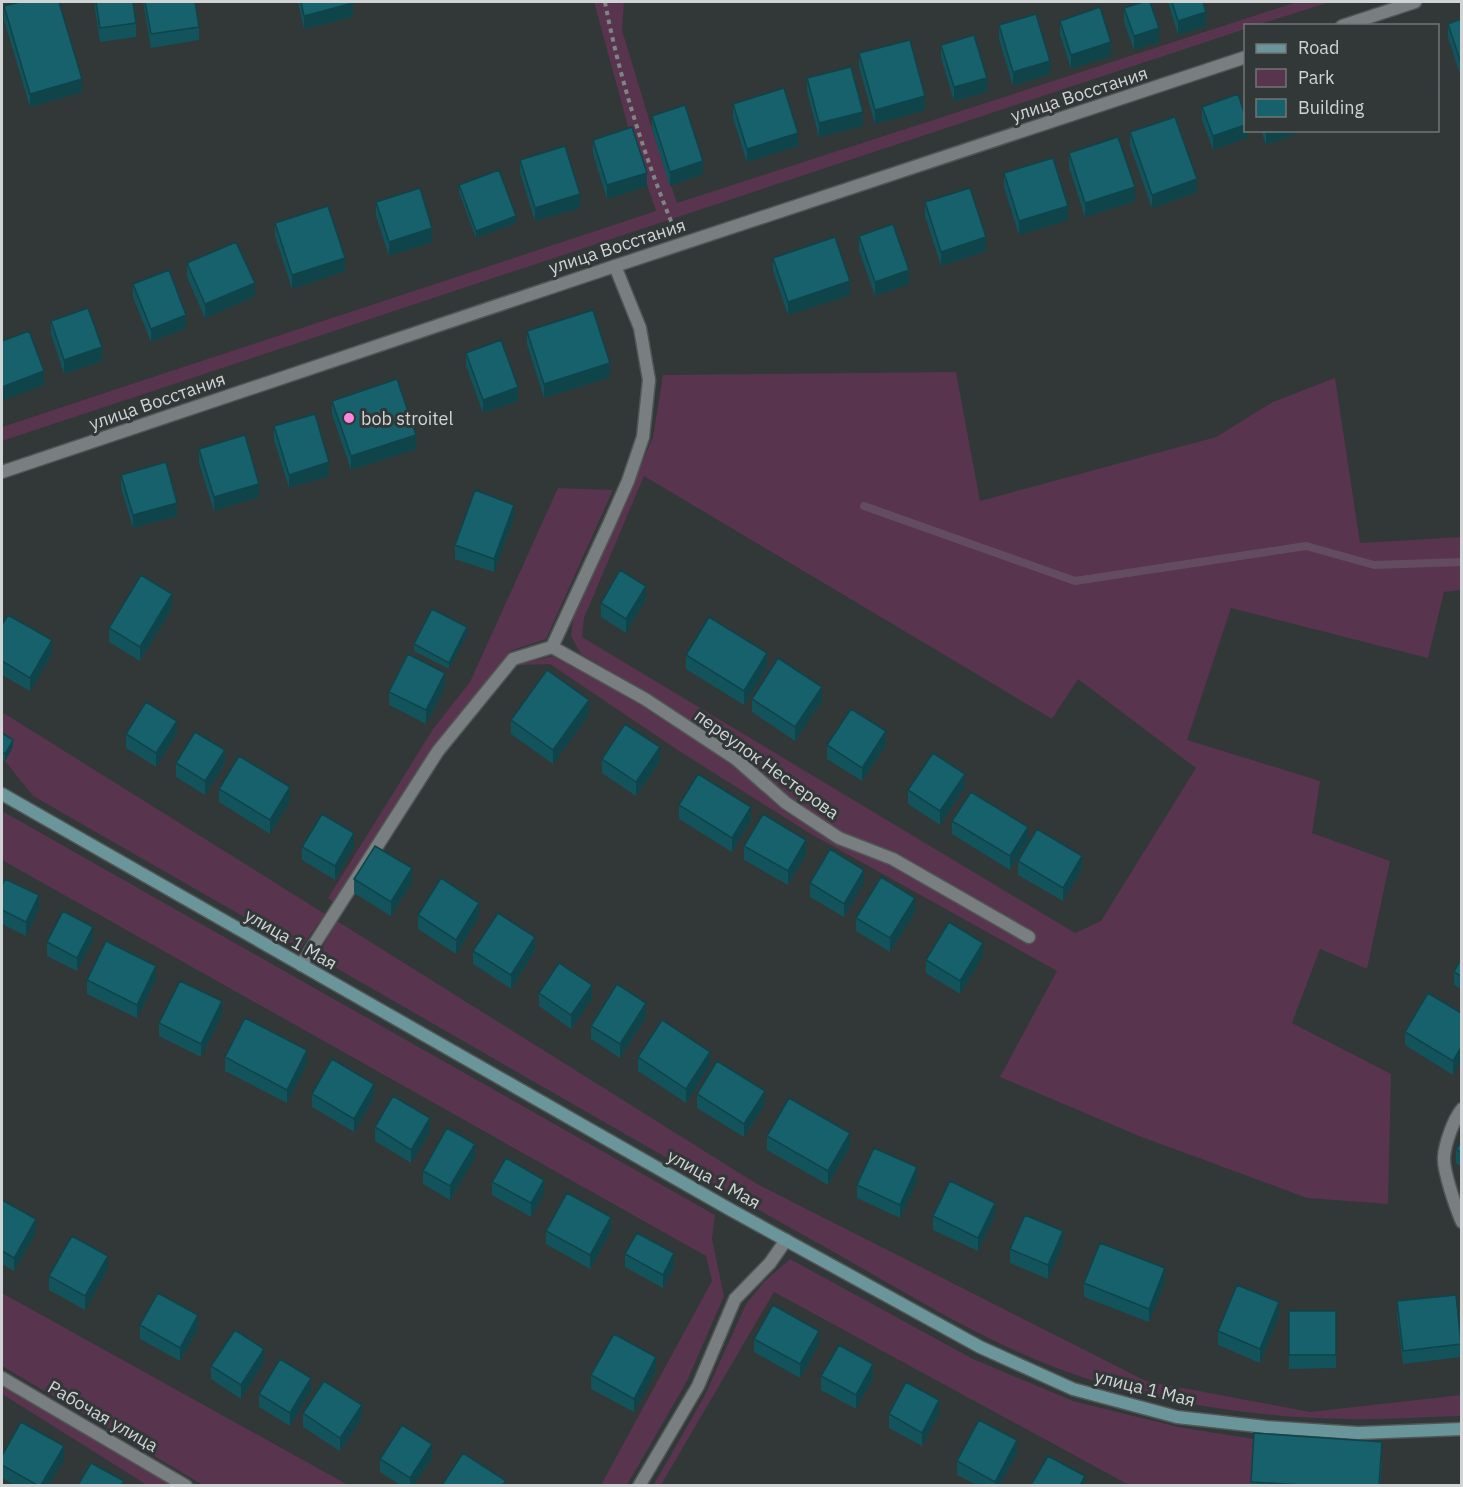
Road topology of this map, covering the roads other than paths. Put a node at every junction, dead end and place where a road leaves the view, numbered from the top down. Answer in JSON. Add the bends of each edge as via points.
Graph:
{"nodes":[{"id":1,"x":1415,"y":2,"type":"edge"},
{"id":2,"x":1348,"y":24,"type":"edge"},
{"id":3,"x":1244,"y":57,"type":"edge"},
{"id":4,"x":615,"y":266,"type":"junction"},
{"id":5,"x":2,"y":472,"type":"edge"},
{"id":6,"x":552,"y":647,"type":"junction"},
{"id":7,"x":2,"y":794,"type":"edge"},
{"id":8,"x":1029,"y":937,"type":"dead end"},
{"id":9,"x":301,"y":965,"type":"junction"},
{"id":10,"x":1461,"y":1109,"type":"edge"},
{"id":11,"x":1461,"y":1222,"type":"edge"},
{"id":12,"x":786,"y":1240,"type":"junction"},
{"id":13,"x":2,"y":1378,"type":"edge"},
{"id":14,"x":1461,"y":1429,"type":"edge"},
{"id":15,"x":186,"y":1485,"type":"edge"},
{"id":16,"x":639,"y":1485,"type":"edge"}],
"edges":[{"from":1,"to":2,"type":"street"},
{"from":3,"to":4,"type":"street","name":"улица Восстания"},
{"from":4,"to":5,"type":"street","name":"улица Восстания"},
{"from":4,"to":6,"type":"street","via":[[640,328],[649,380],[643,437],[628,481]]},
{"from":6,"to":8,"type":"street","name":"переулок Нестерова","via":[[645,699],[727,753],[786,803],[839,838],[892,859]]},
{"from":6,"to":9,"type":"street","via":[[513,659],[438,751]]},
{"from":7,"to":9,"type":"main road","name":"улица 1 Мая"},
{"from":9,"to":12,"type":"main road","name":"улица 1 Мая"},
{"from":10,"to":11,"type":"street","via":[[1455,1117],[1444,1159]]},
{"from":12,"to":14,"type":"main road","name":"улица 1 Мая","via":[[980,1347],[1073,1389],[1177,1417],[1266,1427],[1358,1433]]},
{"from":12,"to":16,"type":"street","via":[[735,1299],[698,1386]]},
{"from":13,"to":15,"type":"street","name":"Рабочая улица"}]}
